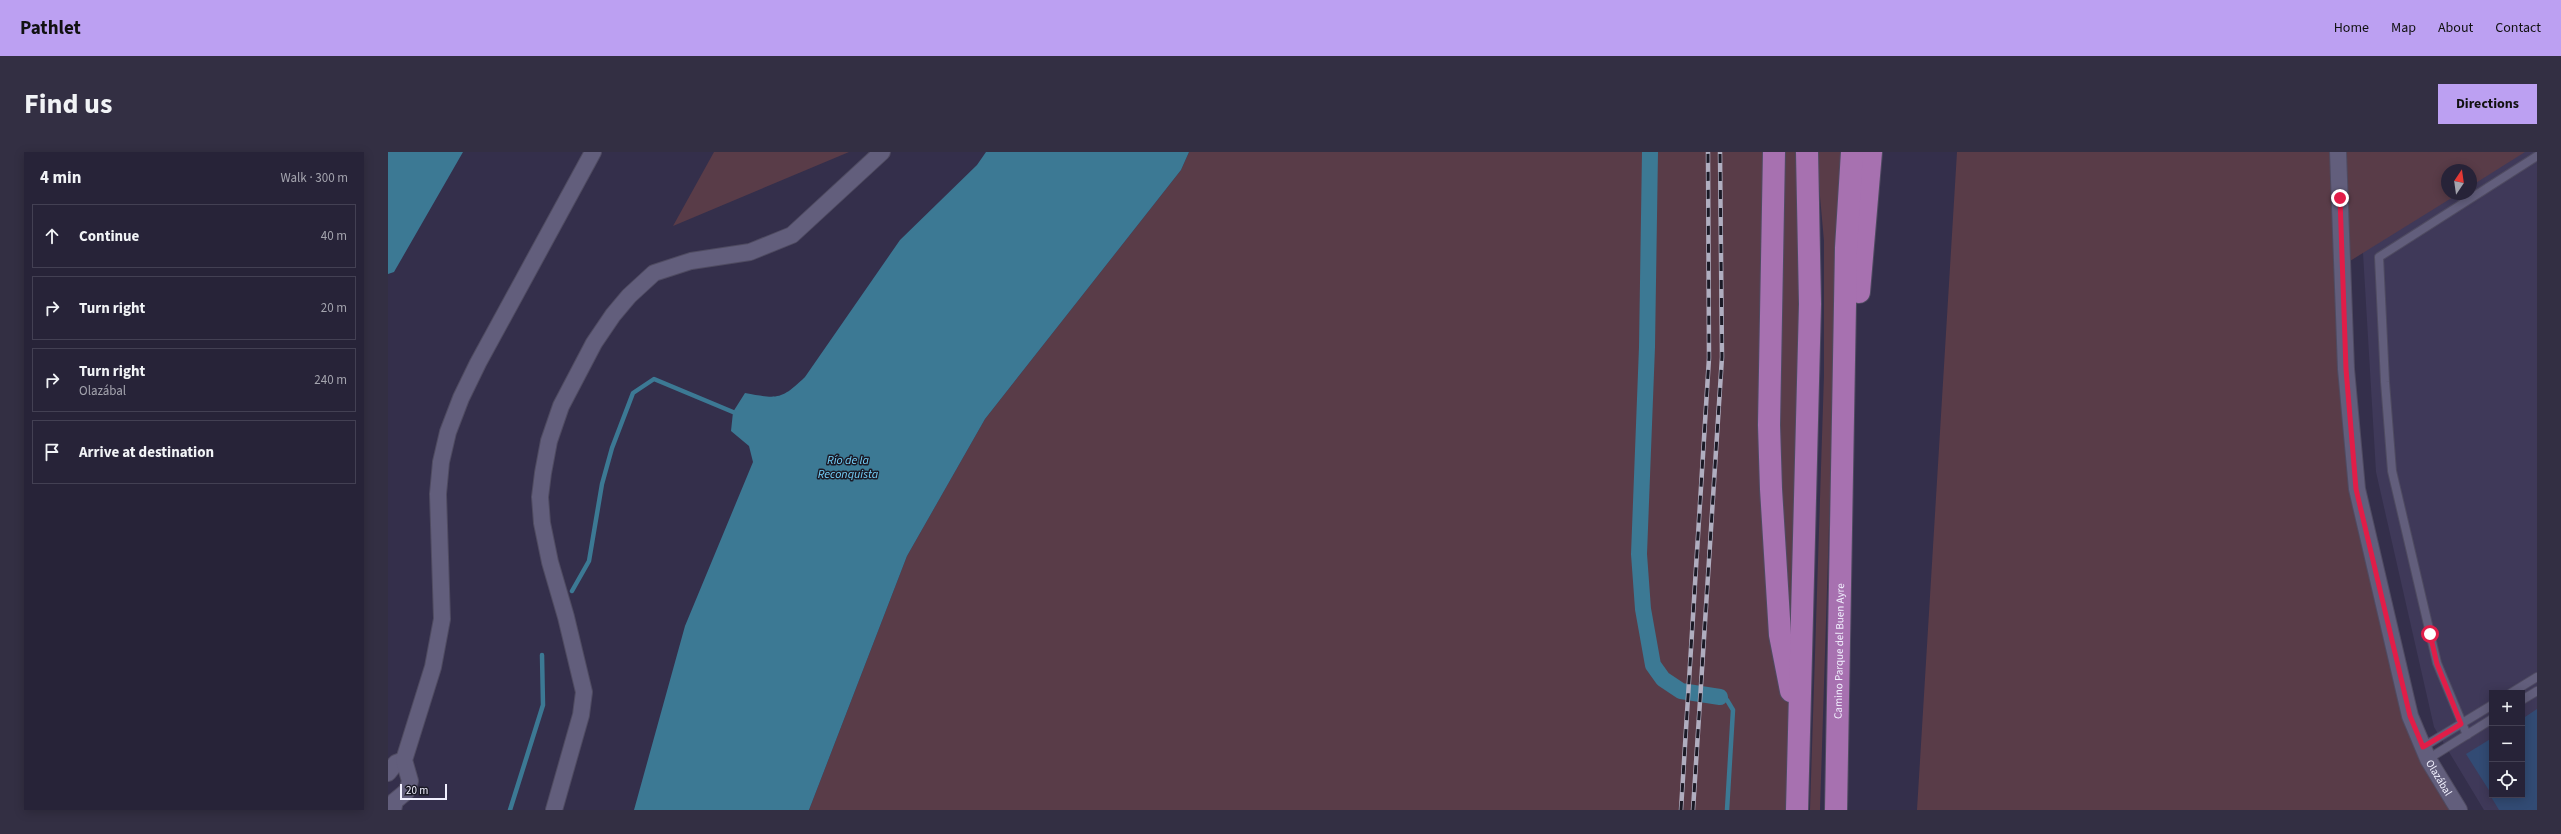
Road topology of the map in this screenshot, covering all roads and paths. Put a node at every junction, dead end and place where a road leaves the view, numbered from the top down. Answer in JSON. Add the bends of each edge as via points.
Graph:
{"nodes":[{"id":1,"x":593,"y":152,"type":"edge"},
{"id":2,"x":882,"y":152,"type":"edge"},
{"id":3,"x":1774,"y":152,"type":"edge"},
{"id":4,"x":1807,"y":152,"type":"edge"},
{"id":5,"x":1852,"y":152,"type":"edge"},
{"id":6,"x":1871,"y":152,"type":"edge"},
{"id":7,"x":2338,"y":152,"type":"edge"},
{"id":8,"x":2537,"y":156,"type":"edge"},
{"id":9,"x":1843,"y":493,"type":"junction"},
{"id":10,"x":2537,"y":677,"type":"edge"},
{"id":11,"x":2516,"y":690,"type":"edge"},
{"id":12,"x":2537,"y":691,"type":"edge"},
{"id":13,"x":2525,"y":698,"type":"edge"},
{"id":14,"x":2489,"y":707,"type":"edge"},
{"id":15,"x":2489,"y":721,"type":"edge"},
{"id":16,"x":2461,"y":724,"type":"junction"},
{"id":17,"x":1799,"y":727,"type":"junction"},
{"id":18,"x":2467,"y":735,"type":"junction"},
{"id":19,"x":2425,"y":753,"type":"junction"},
{"id":20,"x":404,"y":760,"type":"junction"},
{"id":21,"x":388,"y":774,"type":"edge"},
{"id":22,"x":392,"y":802,"type":"edge"},
{"id":23,"x":554,"y":810,"type":"edge"},
{"id":24,"x":1797,"y":810,"type":"edge"},
{"id":25,"x":1836,"y":810,"type":"edge"},
{"id":26,"x":2459,"y":810,"type":"edge"}],
"edges":[{"from":1,"to":20,"type":"street","via":[[482,356],[461,398],[448,432],[441,462],[438,494],[442,619],[433,667]]},
{"from":2,"to":23,"type":"street","via":[[792,235],[750,252],[691,261],[654,273],[612,315],[594,343],[561,406],[549,441],[543,473],[540,497],[542,523],[584,692],[581,715]]},
{"from":3,"to":17,"type":"highway","via":[[1769,426],[1780,635]]},
{"from":4,"to":17,"type":"highway","via":[[1810,304]]},
{"from":5,"to":9,"type":"highway","via":[[1846,248]]},
{"from":6,"to":9,"type":"highway"},
{"from":7,"to":19,"type":"street","name":"Olazábal","via":[[2346,369],[2356,489],[2410,716]]},
{"from":8,"to":16,"type":"lane","via":[[2379,257],[2384,382],[2392,471],[2437,664]]},
{"from":9,"to":25,"type":"highway","name":"Camino Parque del Buen Ayre"},
{"from":10,"to":11,"type":"lane"},
{"from":12,"to":13,"type":"lane"},
{"from":14,"to":16,"type":"lane"},
{"from":15,"to":18,"type":"lane"},
{"from":16,"to":18,"type":"lane"},
{"from":16,"to":19,"type":"lane"},
{"from":17,"to":24,"type":"highway"},
{"from":18,"to":19,"type":"lane"},
{"from":19,"to":26,"type":"street","name":"Olazábal"},
{"from":20,"to":21,"type":"street","via":[[396,763]]},
{"from":20,"to":22,"type":"street","via":[[410,781],[407,791]]}]}
